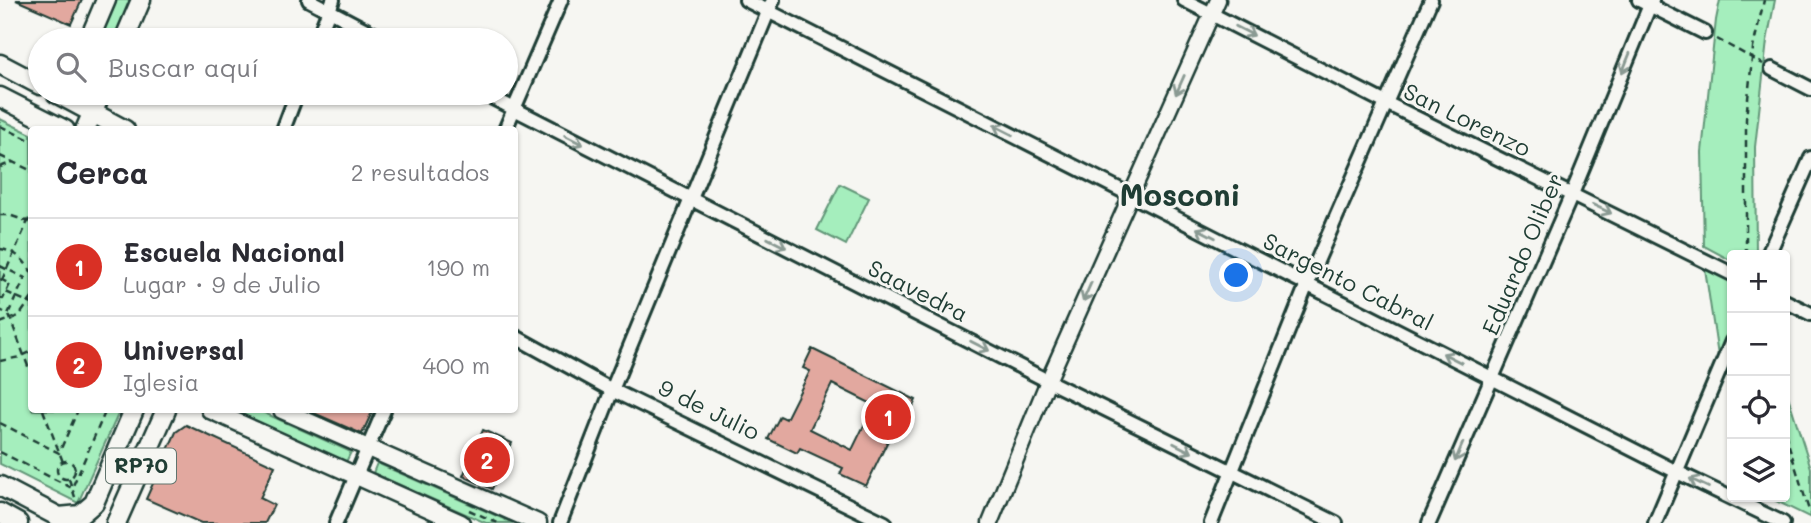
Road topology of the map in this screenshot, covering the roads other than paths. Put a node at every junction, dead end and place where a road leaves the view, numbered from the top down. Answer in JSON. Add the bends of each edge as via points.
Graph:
{"nodes":[{"id":1,"x":106,"y":0,"type":"edge"},
{"id":2,"x":141,"y":0,"type":"edge"},
{"id":3,"x":309,"y":0,"type":"edge"},
{"id":4,"x":561,"y":0,"type":"edge"},
{"id":5,"x":746,"y":0,"type":"edge"},
{"id":6,"x":1184,"y":0,"type":"edge"},
{"id":7,"x":1219,"y":0,"type":"edge"},
{"id":8,"x":1431,"y":0,"type":"edge"},
{"id":9,"x":1647,"y":2,"type":"edge"},
{"id":10,"x":331,"y":5,"type":"edge"},
{"id":11,"x":771,"y":6,"type":"edge"},
{"id":12,"x":1212,"y":14,"type":"junction"},
{"id":13,"x":94,"y":28,"type":"edge"},
{"id":14,"x":129,"y":28,"type":"edge"},
{"id":15,"x":322,"y":28,"type":"edge"},
{"id":16,"x":366,"y":28,"type":"edge"},
{"id":17,"x":1705,"y":33,"type":"road end"},
{"id":18,"x":0,"y":64,"type":"edge"},
{"id":19,"x":1772,"y":69,"type":"road end"},
{"id":20,"x":28,"y":79,"type":"edge"},
{"id":21,"x":1811,"y":89,"type":"edge"},
{"id":22,"x":0,"y":97,"type":"edge"},
{"id":23,"x":518,"y":98,"type":"edge"},
{"id":24,"x":1386,"y":103,"type":"junction"},
{"id":25,"x":61,"y":105,"type":"edge"},
{"id":26,"x":81,"y":105,"type":"edge"},
{"id":27,"x":96,"y":105,"type":"edge"},
{"id":28,"x":293,"y":105,"type":"edge"},
{"id":29,"x":506,"y":105,"type":"edge"},
{"id":30,"x":515,"y":105,"type":"edge"},
{"id":31,"x":513,"y":109,"type":"junction"},
{"id":32,"x":93,"y":112,"type":"junction"},
{"id":33,"x":57,"y":126,"type":"edge"},
{"id":34,"x":59,"y":126,"type":"edge"},
{"id":35,"x":87,"y":126,"type":"edge"},
{"id":36,"x":118,"y":126,"type":"edge"},
{"id":37,"x":285,"y":126,"type":"edge"},
{"id":38,"x":507,"y":126,"type":"edge"},
{"id":39,"x":1811,"y":158,"type":"edge"},
{"id":40,"x":1572,"y":194,"type":"junction"},
{"id":41,"x":1130,"y":195,"type":"junction"},
{"id":42,"x":692,"y":200,"type":"junction"},
{"id":43,"x":1770,"y":250,"type":"edge"},
{"id":44,"x":1727,"y":272,"type":"edge"},
{"id":45,"x":1307,"y":285,"type":"junction"},
{"id":46,"x":1790,"y":304,"type":"edge"},
{"id":47,"x":1811,"y":314,"type":"edge"},
{"id":48,"x":518,"y":337,"type":"edge"},
{"id":49,"x":1727,"y":353,"type":"edge"},
{"id":50,"x":1491,"y":378,"type":"junction"},
{"id":51,"x":1048,"y":381,"type":"junction"},
{"id":52,"x":612,"y":390,"type":"junction"},
{"id":53,"x":133,"y":413,"type":"edge"},
{"id":54,"x":165,"y":413,"type":"edge"},
{"id":55,"x":217,"y":413,"type":"edge"},
{"id":56,"x":289,"y":413,"type":"edge"},
{"id":57,"x":383,"y":413,"type":"edge"},
{"id":58,"x":367,"y":448,"type":"junction"},
{"id":59,"x":1676,"y":472,"type":"junction"},
{"id":60,"x":1232,"y":473,"type":"junction"},
{"id":61,"x":357,"y":477,"type":"junction"},
{"id":62,"x":0,"y":486,"type":"edge"},
{"id":63,"x":0,"y":513,"type":"edge"},
{"id":64,"x":18,"y":523,"type":"edge"},
{"id":65,"x":116,"y":523,"type":"edge"},
{"id":66,"x":336,"y":523,"type":"edge"},
{"id":67,"x":461,"y":523,"type":"edge"},
{"id":68,"x":538,"y":523,"type":"edge"},
{"id":69,"x":560,"y":523,"type":"edge"},
{"id":70,"x":885,"y":523,"type":"edge"},
{"id":71,"x":990,"y":523,"type":"edge"},
{"id":72,"x":1211,"y":523,"type":"edge"},
{"id":73,"x":1336,"y":523,"type":"edge"},
{"id":74,"x":1429,"y":523,"type":"edge"},
{"id":75,"x":1655,"y":523,"type":"edge"},
{"id":76,"x":1783,"y":523,"type":"edge"}],
"edges":[{"from":1,"to":13,"type":"main road"},
{"from":2,"to":14,"type":"main road"},
{"from":3,"to":10,"type":"street"},
{"from":4,"to":23,"type":"street"},
{"from":5,"to":11,"type":"street","name":"Sargento Cabral"},
{"from":6,"to":12,"type":"street","name":"San Lorenzo"},
{"from":7,"to":12,"type":"street"},
{"from":8,"to":24,"type":"street"},
{"from":9,"to":17,"type":"street"},
{"from":9,"to":40,"type":"street","name":"Eduardo Oliber","one_way":true},
{"from":10,"to":15,"type":"street"},
{"from":10,"to":16,"type":"street"},
{"from":41,"to":11,"type":"street","name":"Sargento Cabral","one_way":true},
{"from":11,"to":42,"type":"street"},
{"from":12,"to":24,"type":"street","name":"San Lorenzo","one_way":true},
{"from":12,"to":41,"type":"street","one_way":true},
{"from":18,"to":20,"type":"main road"},
{"from":19,"to":21,"type":"street"},
{"from":22,"to":33,"type":"main road"},
{"from":24,"to":40,"type":"street","name":"San Lorenzo"},
{"from":24,"to":45,"type":"street"},
{"from":25,"to":34,"type":"main road"},
{"from":26,"to":32,"type":"main road"},
{"from":27,"to":32,"type":"main road"},
{"from":28,"to":37,"type":"street"},
{"from":29,"to":31,"type":"street","name":"Saavedra"},
{"from":30,"to":31,"type":"street"},
{"from":31,"to":38,"type":"street"},
{"from":31,"to":42,"type":"street","name":"Saavedra","one_way":true},
{"from":32,"to":35,"type":"main road"},
{"from":32,"to":36,"type":"main road"},
{"from":39,"to":43,"type":"street"},
{"from":40,"to":44,"type":"street","name":"San Lorenzo","one_way":true},
{"from":40,"to":50,"type":"street","name":"Eduardo Oliber"},
{"from":45,"to":41,"type":"street","name":"Sargento Cabral","one_way":true},
{"from":41,"to":51,"type":"street","one_way":true},
{"from":42,"to":51,"type":"street","name":"Saavedra","one_way":true},
{"from":42,"to":52,"type":"street"},
{"from":50,"to":45,"type":"street","name":"Sargento Cabral","one_way":true},
{"from":45,"to":60,"type":"street"},
{"from":46,"to":47,"type":"street"},
{"from":48,"to":52,"type":"street","name":"9 de Julio"},
{"from":49,"to":59,"type":"street"},
{"from":50,"to":59,"type":"street","name":"Sargento Cabral"},
{"from":50,"to":74,"type":"street","name":"Eduardo Oliber","one_way":true},
{"from":51,"to":60,"type":"street","name":"Saavedra","one_way":true},
{"from":51,"to":71,"type":"street"},
{"from":52,"to":69,"type":"street"},
{"from":52,"to":70,"type":"street","name":"9 de Julio"},
{"from":53,"to":62,"type":"main road","via":[[94,503],[80,515],[59,517]]},
{"from":54,"to":65,"type":"main road","number":"RP70"},
{"from":55,"to":61,"type":"main road"},
{"from":56,"to":58,"type":"main road"},
{"from":57,"to":58,"type":"street"},
{"from":58,"to":61,"type":"street"},
{"from":58,"to":68,"type":"main road"},
{"from":59,"to":75,"type":"street"},
{"from":76,"to":59,"type":"street","name":"Sargento Cabral","one_way":true},
{"from":60,"to":72,"type":"street"},
{"from":60,"to":73,"type":"street","name":"Saavedra"},
{"from":61,"to":66,"type":"street"},
{"from":61,"to":67,"type":"main road"},
{"from":63,"to":64,"type":"main road"}]}
